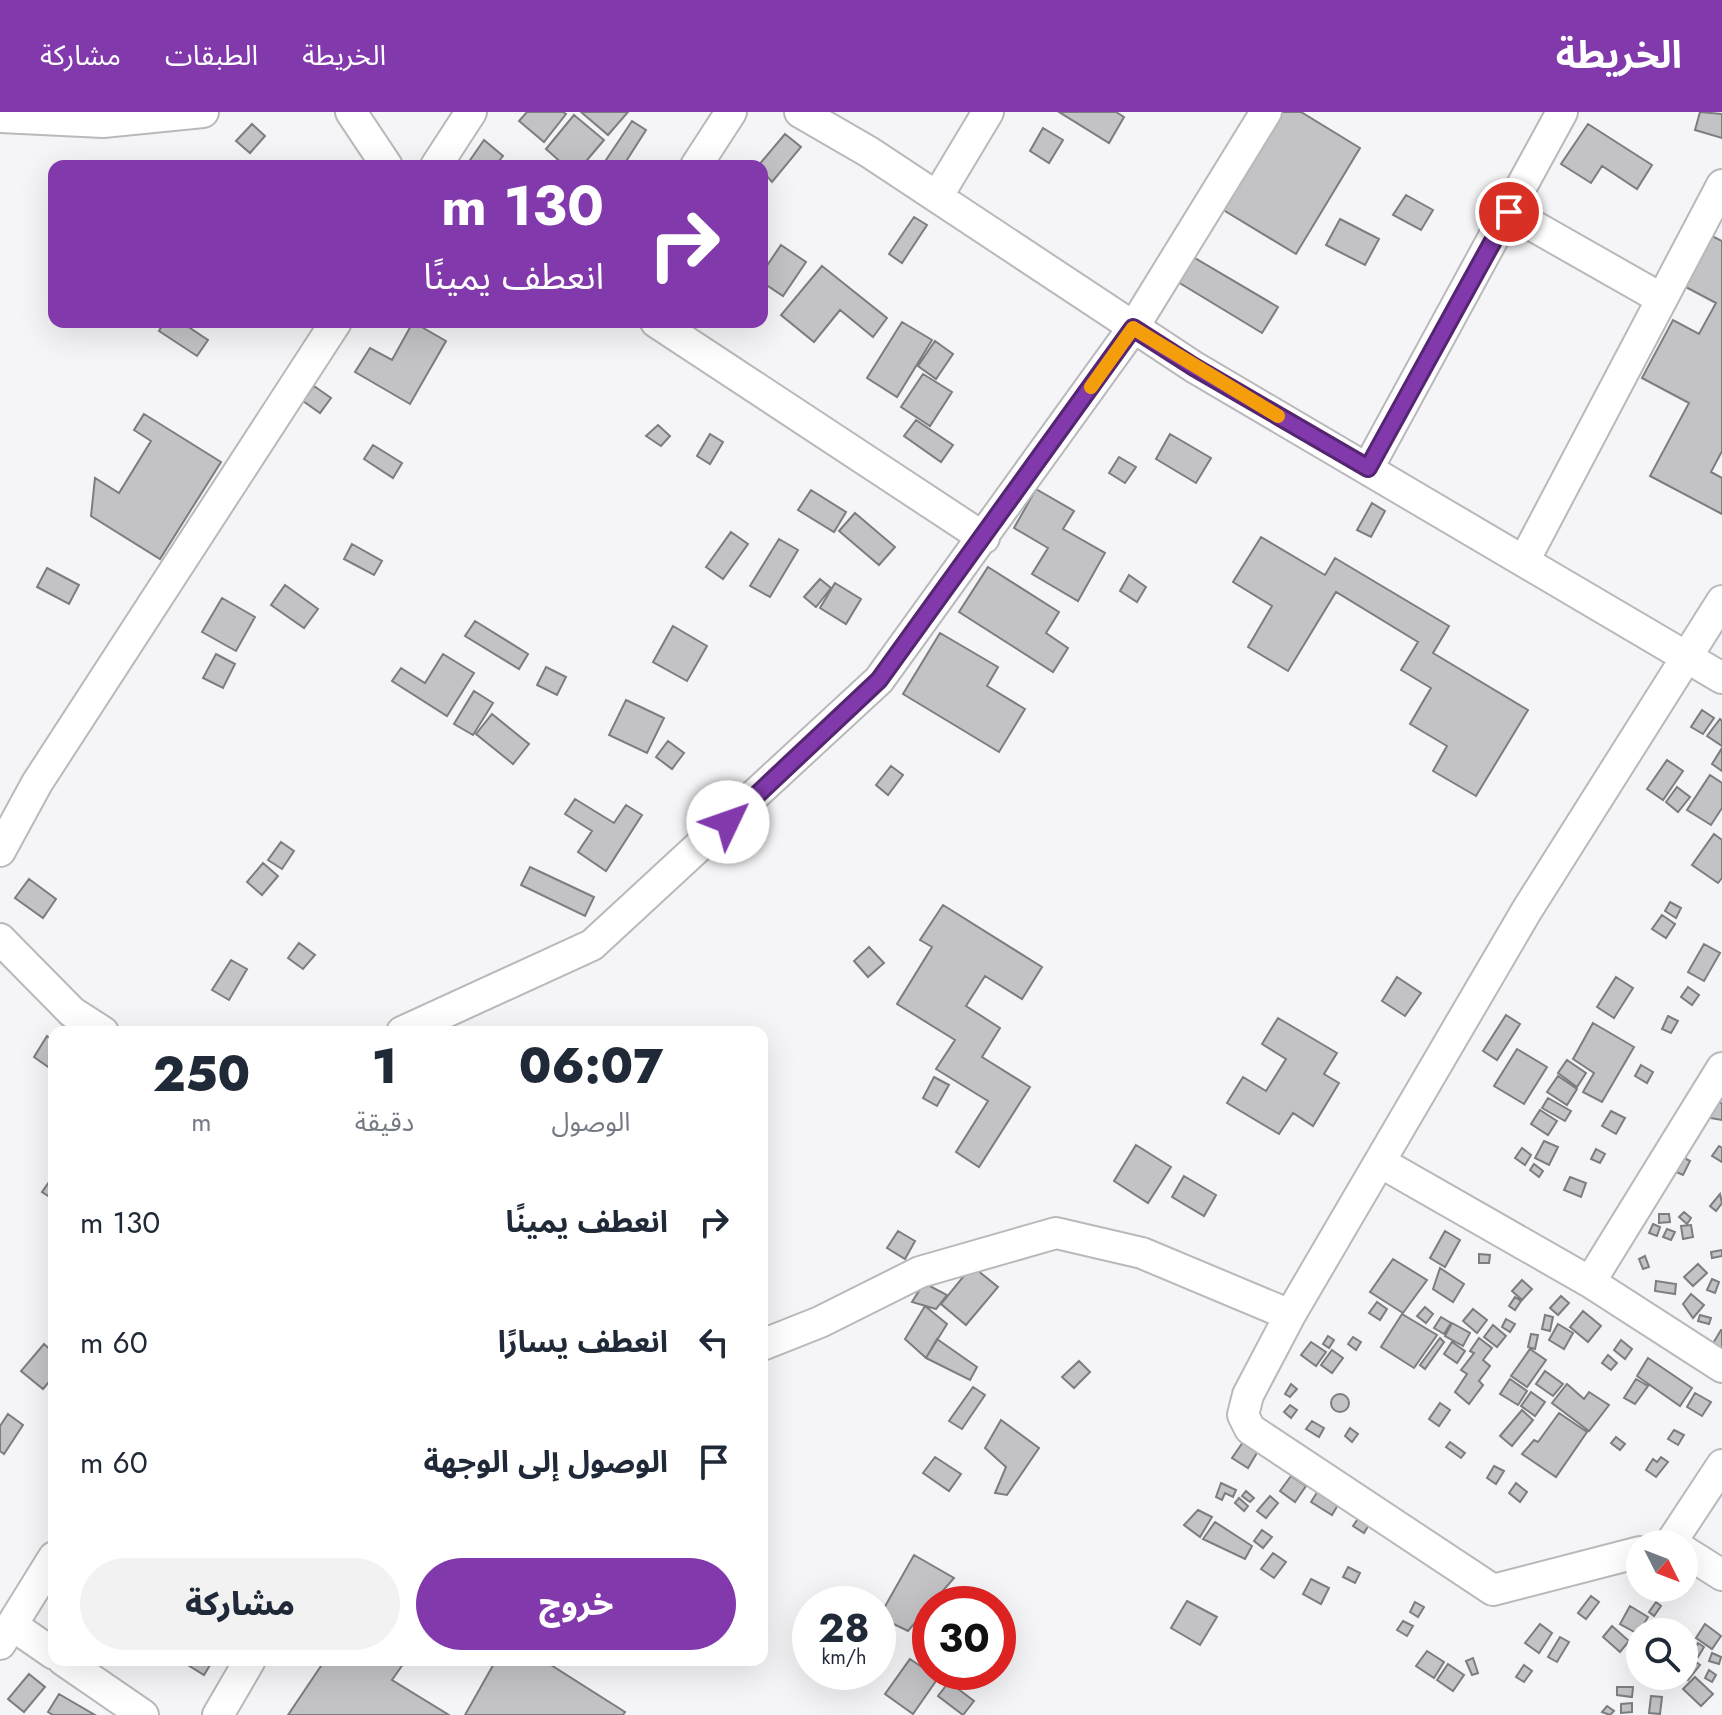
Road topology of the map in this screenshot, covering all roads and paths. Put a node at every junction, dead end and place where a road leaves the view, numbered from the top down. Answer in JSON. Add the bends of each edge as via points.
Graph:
{"nodes":[{"id":1,"x":203,"y":112,"type":"edge"},
{"id":2,"x":351,"y":112,"type":"edge"},
{"id":3,"x":471,"y":112,"type":"edge"},
{"id":4,"x":731,"y":112,"type":"edge"},
{"id":5,"x":800,"y":112,"type":"edge"},
{"id":6,"x":988,"y":112,"type":"edge"},
{"id":7,"x":1266,"y":112,"type":"edge"},
{"id":8,"x":1562,"y":112,"type":"edge"},
{"id":9,"x":0,"y":117,"type":"edge"},
{"id":10,"x":383,"y":160,"type":"edge"},
{"id":11,"x":440,"y":160,"type":"edge"},
{"id":12,"x":700,"y":160,"type":"edge"},
{"id":13,"x":1722,"y":185,"type":"edge"},
{"id":14,"x":937,"y":197,"type":"junction"},
{"id":15,"x":1509,"y":212,"type":"junction"},
{"id":16,"x":1662,"y":299,"type":"junction"},
{"id":17,"x":332,"y":328,"type":"edge"},
{"id":18,"x":665,"y":328,"type":"edge"},
{"id":19,"x":1133,"y":328,"type":"junction"},
{"id":20,"x":1368,"y":468,"type":"junction"},
{"id":21,"x":984,"y":538,"type":"junction"},
{"id":22,"x":1525,"y":559,"type":"junction"},
{"id":23,"x":1722,"y":601,"type":"edge"},
{"id":24,"x":1686,"y":656,"type":"junction"},
{"id":25,"x":1722,"y":678,"type":"edge"},
{"id":26,"x":0,"y":851,"type":"edge"},
{"id":27,"x":0,"y":939,"type":"edge"},
{"id":28,"x":94,"y":1026,"type":"edge"},
{"id":29,"x":415,"y":1026,"type":"edge"},
{"id":30,"x":1722,"y":1068,"type":"edge"},
{"id":31,"x":1380,"y":1162,"type":"junction"},
{"id":32,"x":1590,"y":1282,"type":"junction"},
{"id":33,"x":1290,"y":1315,"type":"junction"},
{"id":34,"x":768,"y":1343,"type":"edge"},
{"id":35,"x":1722,"y":1367,"type":"edge"},
{"id":36,"x":1722,"y":1465,"type":"edge"},
{"id":37,"x":1681,"y":1530,"type":"edge"},
{"id":38,"x":1626,"y":1556,"type":"edge"},
{"id":39,"x":1698,"y":1560,"type":"edge"},
{"id":40,"x":48,"y":1567,"type":"edge"},
{"id":41,"x":1722,"y":1575,"type":"edge"},
{"id":42,"x":6,"y":1634,"type":"edge"},
{"id":43,"x":48,"y":1652,"type":"edge"},
{"id":44,"x":72,"y":1666,"type":"edge"},
{"id":45,"x":247,"y":1666,"type":"edge"},
{"id":46,"x":143,"y":1715,"type":"edge"},
{"id":47,"x":218,"y":1715,"type":"edge"}],
"edges":[{"from":1,"to":9,"type":"street","via":[[103,122]]},
{"from":2,"to":10,"type":"street"},
{"from":3,"to":11,"type":"street"},
{"from":4,"to":12,"type":"street"},
{"from":5,"to":14,"type":"street"},
{"from":6,"to":14,"type":"street"},
{"from":7,"to":19,"type":"street"},
{"from":8,"to":15,"type":"street"},
{"from":13,"to":16,"type":"street"},
{"from":14,"to":19,"type":"street"},
{"from":15,"to":16,"type":"street"},
{"from":15,"to":20,"type":"street"},
{"from":16,"to":22,"type":"street"},
{"from":17,"to":26,"type":"street","via":[[37,783]]},
{"from":18,"to":21,"type":"street"},
{"from":19,"to":20,"type":"street"},
{"from":19,"to":21,"type":"street"},
{"from":20,"to":22,"type":"street"},
{"from":21,"to":29,"type":"street","via":[[879,680],[592,945]]},
{"from":22,"to":24,"type":"street"},
{"from":23,"to":24,"type":"street"},
{"from":24,"to":25,"type":"street"},
{"from":24,"to":31,"type":"street","via":[[1527,910]]},
{"from":27,"to":28,"type":"street","via":[[72,1012]]},
{"from":30,"to":32,"type":"street"},
{"from":31,"to":32,"type":"street"},
{"from":31,"to":33,"type":"street"},
{"from":32,"to":35,"type":"street"},
{"from":33,"to":34,"type":"street","via":[[1142,1253],[1056,1233],[920,1272]]},
{"from":33,"to":38,"type":"street","via":[[1248,1395],[1243,1415],[1250,1429],[1493,1590]]},
{"from":36,"to":37,"type":"street"},
{"from":39,"to":41,"type":"street"},
{"from":40,"to":42,"type":"street"},
{"from":42,"to":43,"type":"street"},
{"from":44,"to":46,"type":"street"},
{"from":45,"to":47,"type":"street"}]}
